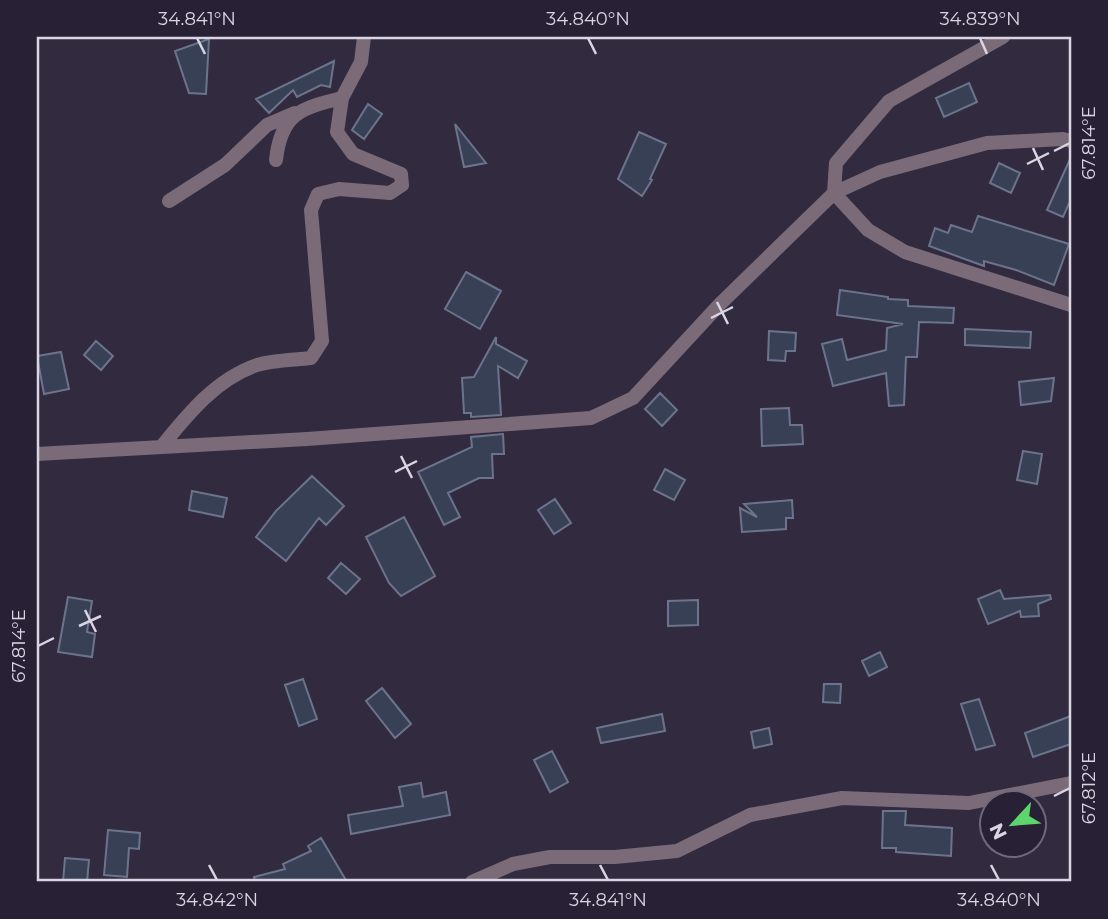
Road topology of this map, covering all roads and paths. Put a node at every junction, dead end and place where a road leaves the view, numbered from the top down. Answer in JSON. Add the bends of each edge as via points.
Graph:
{"nodes":[{"id":1,"x":364,"y":37,"type":"edge"},
{"id":2,"x":1003,"y":37,"type":"edge"},
{"id":3,"x":342,"y":98,"type":"junction"},
{"id":4,"x":295,"y":113,"type":"junction"},
{"id":5,"x":1071,"y":141,"type":"edge"},
{"id":6,"x":276,"y":160,"type":"dead end"},
{"id":7,"x":834,"y":192,"type":"junction"},
{"id":8,"x":169,"y":201,"type":"dead end"},
{"id":9,"x":1071,"y":305,"type":"edge"},
{"id":10,"x":162,"y":446,"type":"junction"},
{"id":11,"x":37,"y":454,"type":"edge"},
{"id":12,"x":1071,"y":783,"type":"edge"},
{"id":13,"x":472,"y":882,"type":"edge"}],
"edges":[{"from":1,"to":3,"type":"street","via":[[361,62]]},
{"from":2,"to":7,"type":"street","via":[[888,101],[836,163]]},
{"from":3,"to":4,"type":"street"},
{"from":3,"to":10,"type":"street","via":[[337,132],[353,154],[401,174],[401,185],[390,193],[339,189],[318,194],[311,209],[322,341],[311,358],[258,365],[229,378],[190,412]]},
{"from":4,"to":6,"type":"street","via":[[278,139]]},
{"from":4,"to":8,"type":"street","via":[[267,125],[225,165]]},
{"from":5,"to":7,"type":"street","via":[[987,143],[880,172]]},
{"from":7,"to":9,"type":"street","via":[[867,230],[905,252]]},
{"from":7,"to":10,"type":"street","via":[[633,398],[591,418]]},
{"from":10,"to":11,"type":"street"},
{"from":12,"to":13,"type":"street","via":[[969,803],[842,798],[750,815],[677,851],[615,858],[550,857],[513,864]]}]}
